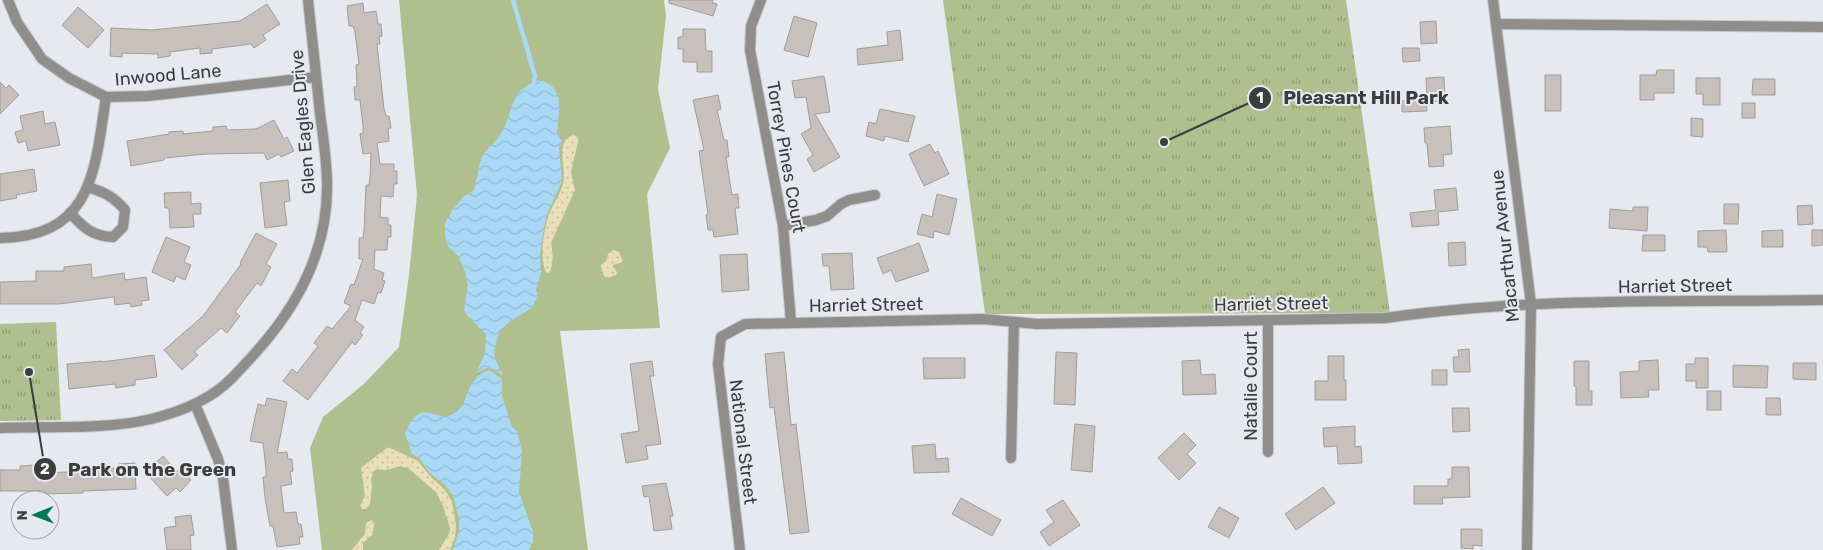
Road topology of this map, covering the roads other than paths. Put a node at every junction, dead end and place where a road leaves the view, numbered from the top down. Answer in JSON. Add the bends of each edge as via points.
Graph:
{"nodes":[{"id":1,"x":8,"y":0,"type":"edge"},
{"id":2,"x":308,"y":0,"type":"edge"},
{"id":3,"x":760,"y":0,"type":"edge"},
{"id":4,"x":1492,"y":0,"type":"edge"},
{"id":5,"x":1496,"y":24,"type":"junction"},
{"id":6,"x":1823,"y":27,"type":"edge"},
{"id":7,"x":316,"y":77,"type":"junction"},
{"id":8,"x":106,"y":97,"type":"junction"},
{"id":9,"x":88,"y":187,"type":"junction"},
{"id":10,"x":875,"y":195,"type":"dead end"},
{"id":11,"x":70,"y":212,"type":"junction"},
{"id":12,"x":783,"y":226,"type":"junction"},
{"id":13,"x":0,"y":238,"type":"edge"},
{"id":14,"x":1823,"y":300,"type":"edge"},
{"id":15,"x":1531,"y":304,"type":"junction"},
{"id":16,"x":1268,"y":320,"type":"junction"},
{"id":17,"x":791,"y":322,"type":"junction"},
{"id":18,"x":1014,"y":322,"type":"junction"},
{"id":19,"x":721,"y":337,"type":"joint"},
{"id":20,"x":195,"y":404,"type":"junction"},
{"id":21,"x":0,"y":428,"type":"edge"},
{"id":22,"x":1268,"y":452,"type":"dead end"},
{"id":23,"x":1011,"y":458,"type":"dead end"},
{"id":24,"x":232,"y":550,"type":"edge"},
{"id":25,"x":740,"y":550,"type":"edge"},
{"id":26,"x":1527,"y":550,"type":"edge"}],
"edges":[{"from":1,"to":8,"type":"street","name":"Inwood Lane","via":[[17,22],[42,59],[69,78]]},
{"from":2,"to":7,"type":"street","name":"Glen Eagles Drive"},
{"from":3,"to":12,"type":"street","name":"Torrey Pines Court","via":[[751,26],[750,50]]},
{"from":4,"to":5,"type":"street","name":"Macarthur Avenue"},
{"from":5,"to":6,"type":"street"},
{"from":5,"to":15,"type":"street","name":"Macarthur Avenue"},
{"from":7,"to":8,"type":"street","name":"Inwood Lane","via":[[148,96]]},
{"from":7,"to":20,"type":"street","name":"Glen Eagles Drive","via":[[327,184],[325,216],[316,258],[301,291],[272,334],[230,380]]},
{"from":8,"to":9,"type":"street","via":[[96,162]]},
{"from":9,"to":11,"type":"street","via":[[82,200]]},
{"from":9,"to":11,"type":"street","via":[[116,199],[125,210],[123,227],[113,237],[98,236]]},
{"from":10,"to":12,"type":"street","via":[[849,200],[816,220]]},
{"from":11,"to":13,"type":"street","via":[[58,223],[32,235]]},
{"from":12,"to":17,"type":"street","name":"Torrey Pines Court"},
{"from":14,"to":15,"type":"street","name":"Harriet Street"},
{"from":15,"to":16,"type":"street","name":"Harriet Street","via":[[1385,318]]},
{"from":15,"to":26,"type":"street","name":"Macarthur Avenue"},
{"from":16,"to":18,"type":"street","name":"Harriet Street"},
{"from":16,"to":22,"type":"street","name":"Natalie Court"},
{"from":17,"to":18,"type":"street","name":"Harriet Street","via":[[982,319]]},
{"from":17,"to":19,"type":"street","name":"Harriet Street","via":[[745,324]]},
{"from":18,"to":23,"type":"street"},
{"from":19,"to":25,"type":"street","name":"National Street","via":[[718,364]]},
{"from":20,"to":21,"type":"street","name":"Glen Eagles Drive","via":[[116,425]]},
{"from":20,"to":24,"type":"street","via":[[223,478]]}]}
